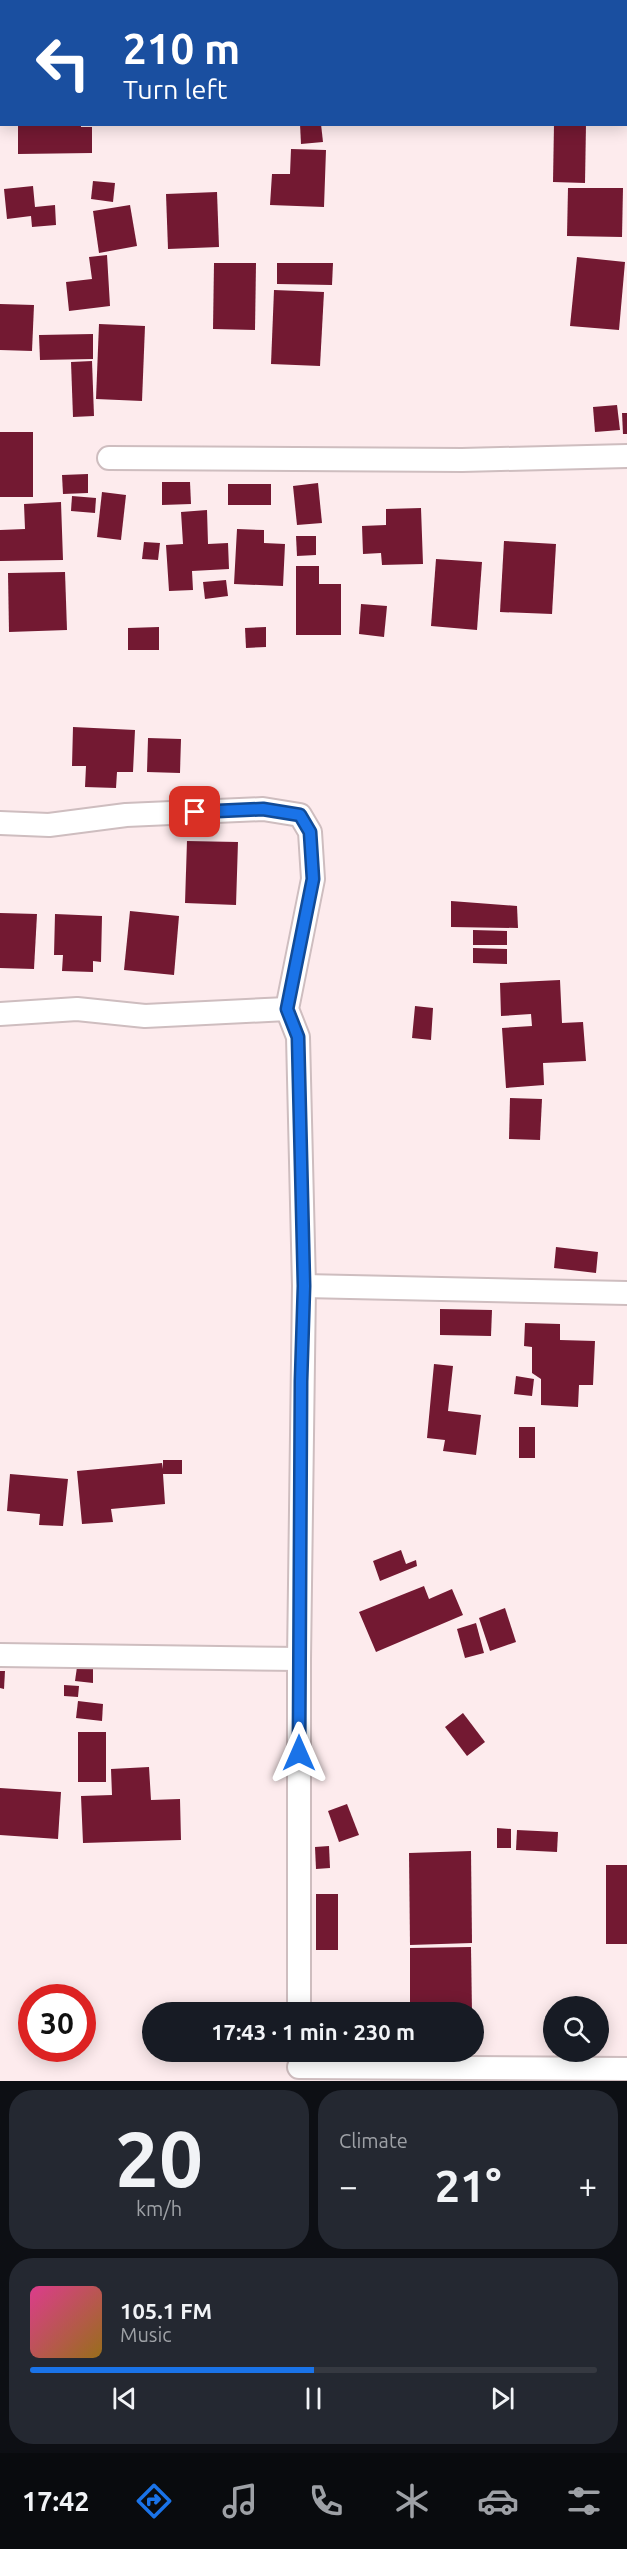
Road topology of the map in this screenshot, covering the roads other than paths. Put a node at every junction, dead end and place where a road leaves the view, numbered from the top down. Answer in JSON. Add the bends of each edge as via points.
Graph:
{"nodes":[{"id":1,"x":627,"y":456,"type":"edge"},
{"id":2,"x":109,"y":458,"type":"dead end"},
{"id":3,"x":0,"y":823,"type":"edge"},
{"id":4,"x":287,"y":1009,"type":"junction"},
{"id":5,"x":0,"y":1014,"type":"edge"},
{"id":6,"x":304,"y":1286,"type":"junction"},
{"id":7,"x":627,"y":1293,"type":"edge"},
{"id":8,"x":0,"y":1655,"type":"edge"},
{"id":9,"x":299,"y":1659,"type":"junction"},
{"id":10,"x":299,"y":2002,"type":"edge"},
{"id":11,"x":299,"y":2067,"type":"edge"},
{"id":12,"x":627,"y":2069,"type":"edge"}],
"edges":[{"from":1,"to":2,"type":"street","via":[[462,460]]},
{"from":3,"to":4,"type":"street","via":[[49,825],[126,815],[263,809],[300,815],[310,832],[313,879]]},
{"from":4,"to":5,"type":"street","via":[[145,1016],[77,1009]]},
{"from":4,"to":6,"type":"street","via":[[298,1037]]},
{"from":6,"to":7,"type":"street"},
{"from":6,"to":9,"type":"street"},
{"from":8,"to":9,"type":"street"},
{"from":9,"to":10,"type":"street"},
{"from":11,"to":12,"type":"street"}]}
